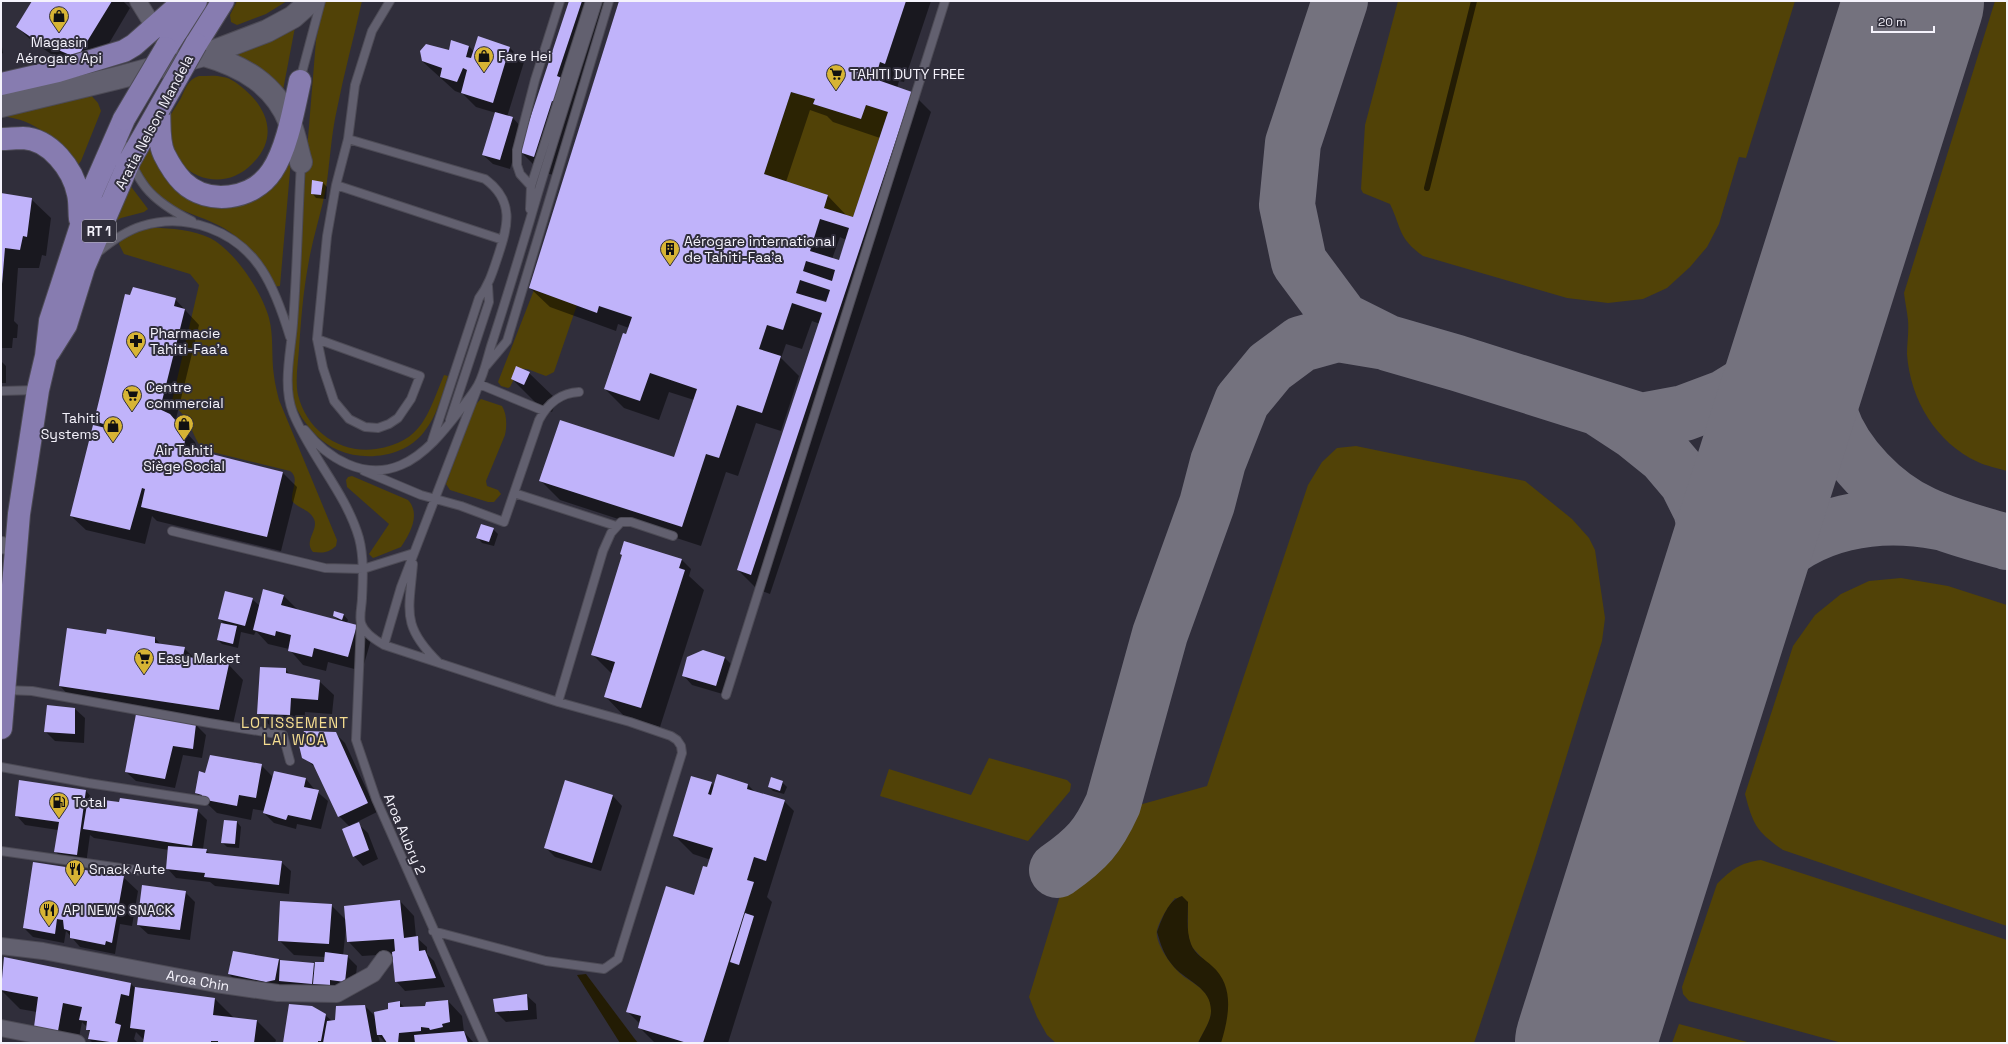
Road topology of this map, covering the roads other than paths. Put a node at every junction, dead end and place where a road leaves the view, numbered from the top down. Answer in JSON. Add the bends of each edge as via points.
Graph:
{"nodes":[{"id":1,"x":138,"y":1,"type":"edge"},
{"id":2,"x":184,"y":1,"type":"edge"},
{"id":3,"x":196,"y":1,"type":"edge"},
{"id":4,"x":223,"y":1,"type":"edge"},
{"id":5,"x":311,"y":1,"type":"edge"},
{"id":6,"x":321,"y":1,"type":"edge"},
{"id":7,"x":390,"y":1,"type":"edge"},
{"id":8,"x":560,"y":1,"type":"edge"},
{"id":9,"x":590,"y":1,"type":"edge"},
{"id":10,"x":598,"y":1,"type":"edge"},
{"id":11,"x":609,"y":1,"type":"edge"},
{"id":12,"x":945,"y":1,"type":"edge"},
{"id":13,"x":154,"y":27,"type":"junction"},
{"id":14,"x":200,"y":49,"type":"junction"},
{"id":15,"x":300,"y":81,"type":"joint"},
{"id":16,"x":1,"y":84,"type":"edge"},
{"id":17,"x":1,"y":106,"type":"edge"},
{"id":18,"x":159,"y":109,"type":"junction"},
{"id":19,"x":297,"y":122,"type":"junction"},
{"id":20,"x":121,"y":126,"type":"junction"},
{"id":21,"x":348,"y":139,"type":"junction"},
{"id":22,"x":1,"y":140,"type":"edge"},
{"id":23,"x":130,"y":160,"type":"junction"},
{"id":24,"x":301,"y":162,"type":"joint"},
{"id":25,"x":336,"y":185,"type":"junction"},
{"id":26,"x":531,"y":186,"type":"junction"},
{"id":27,"x":530,"y":220,"type":"junction"},
{"id":28,"x":198,"y":224,"type":"junction"},
{"id":29,"x":80,"y":232,"type":"junction"},
{"id":30,"x":503,"y":240,"type":"junction"},
{"id":31,"x":86,"y":262,"type":"junction"},
{"id":32,"x":488,"y":286,"type":"junction"},
{"id":33,"x":317,"y":339,"type":"junction"},
{"id":34,"x":290,"y":340,"type":"junction"},
{"id":35,"x":46,"y":356,"type":"junction"},
{"id":36,"x":483,"y":370,"type":"junction"},
{"id":37,"x":479,"y":384,"type":"junction"},
{"id":38,"x":38,"y":390,"type":"junction"},
{"id":39,"x":1,"y":391,"type":"edge"},
{"id":40,"x":579,"y":392,"type":"dead end"},
{"id":41,"x":544,"y":410,"type":"junction"},
{"id":42,"x":293,"y":412,"type":"junction"},
{"id":43,"x":448,"y":427,"type":"junction"},
{"id":44,"x":431,"y":444,"type":"junction"},
{"id":45,"x":359,"y":469,"type":"junction"},
{"id":46,"x":514,"y":493,"type":"junction"},
{"id":47,"x":436,"y":499,"type":"junction"},
{"id":48,"x":616,"y":526,"type":"junction"},
{"id":49,"x":172,"y":531,"type":"dead end"},
{"id":50,"x":673,"y":536,"type":"dead end"},
{"id":51,"x":8,"y":546,"type":"edge"},
{"id":52,"x":414,"y":553,"type":"junction"},
{"id":53,"x":363,"y":569,"type":"junction"},
{"id":54,"x":360,"y":622,"type":"junction"},
{"id":55,"x":5,"y":630,"type":"edge"},
{"id":56,"x":384,"y":645,"type":"junction"},
{"id":57,"x":440,"y":664,"type":"junction"},
{"id":58,"x":4,"y":690,"type":"junction"},
{"id":59,"x":726,"y":695,"type":"dead end"},
{"id":60,"x":558,"y":702,"type":"junction"},
{"id":61,"x":1,"y":728,"type":"edge"},
{"id":62,"x":290,"y":761,"type":"dead end"},
{"id":63,"x":1,"y":766,"type":"edge"},
{"id":64,"x":205,"y":801,"type":"dead end"},
{"id":65,"x":1,"y":851,"type":"edge"},
{"id":66,"x":142,"y":871,"type":"dead end"},
{"id":67,"x":433,"y":931,"type":"junction"},
{"id":68,"x":1,"y":946,"type":"edge"},
{"id":69,"x":384,"y":959,"type":"dead end"},
{"id":70,"x":1,"y":1028,"type":"edge"},
{"id":71,"x":77,"y":1043,"type":"edge"},
{"id":72,"x":484,"y":1043,"type":"edge"}],
"edges":[{"from":1,"to":13,"type":"street"},
{"from":2,"to":13,"type":"main road"},
{"from":3,"to":20,"type":"main road","name":"Aratia Nelson Mandela","number":"RT 1","bridge":true},
{"from":4,"to":14,"type":"main road","name":"Aratia Nelson Mandela","number":"RT 1"},
{"from":5,"to":14,"type":"main road","via":[[293,17],[267,32]]},
{"from":6,"to":15,"type":"lane"},
{"from":7,"to":21,"type":"lane","via":[[372,31],[355,85]]},
{"from":8,"to":26,"type":"lane","via":[[535,80],[517,150],[520,174]]},
{"from":9,"to":26,"type":"lane"},
{"from":10,"to":27,"type":"lane"},
{"from":11,"to":36,"type":"lane","via":[[507,342]]},
{"from":12,"to":59,"type":"lane"},
{"from":13,"to":16,"type":"main road","via":[[124,51],[58,71]]},
{"from":14,"to":17,"type":"main road","via":[[117,78]]},
{"from":14,"to":18,"type":"main road","name":"Aratia Nelson Mandela","number":"RT 1","bridge":true},
{"from":14,"to":19,"type":"main road","via":[[259,80]]},
{"from":15,"to":19,"type":"main road"},
{"from":18,"to":19,"type":"main road","via":[[160,139],[164,153],[175,172],[184,183],[196,191],[219,198],[244,192],[265,179],[272,172]]},
{"from":18,"to":23,"type":"main road","name":"Aratia Nelson Mandela","number":"RT 1"},
{"from":19,"to":24,"type":"main road"},
{"from":20,"to":23,"type":"lane"},
{"from":20,"to":29,"type":"main road","name":"Aratia Nelson Mandela","number":"RT 1","via":[[92,192]]},
{"from":21,"to":25,"type":"lane"},
{"from":21,"to":30,"type":"lane","via":[[485,179],[494,186],[504,202],[506,231]]},
{"from":22,"to":29,"type":"main road","via":[[24,138],[43,143],[57,156],[72,175],[78,194]]},
{"from":23,"to":28,"type":"lane","via":[[138,178],[160,203]]},
{"from":23,"to":31,"type":"main road","name":"Aratia Nelson Mandela","number":"RT 1"},
{"from":24,"to":34,"type":"lane","via":[[293,325]]},
{"from":25,"to":30,"type":"lane"},
{"from":25,"to":33,"type":"lane","via":[[327,236]]},
{"from":26,"to":27,"type":"lane"},
{"from":27,"to":36,"type":"lane"},
{"from":28,"to":31,"type":"lane","via":[[176,221],[142,226],[111,242]]},
{"from":28,"to":34,"type":"lane","via":[[232,239],[262,269],[282,311]]},
{"from":29,"to":35,"type":"main road","name":"Aratia Nelson Mandela","number":"RT 1","via":[[50,321]]},
{"from":30,"to":32,"type":"lane"},
{"from":31,"to":35,"type":"main road","name":"Aratia Nelson Mandela","number":"RT 1","via":[[66,325]]},
{"from":32,"to":43,"type":"lane","via":[[489,302]]},
{"from":32,"to":44,"type":"lane","via":[[479,298]]},
{"from":33,"to":33,"type":"lane","via":[[420,376],[404,411],[389,424],[378,428],[365,427],[349,419],[331,394]]},
{"from":34,"to":42,"type":"lane","via":[[288,387]]},
{"from":35,"to":38,"type":"main road","name":"Aratia Nelson Mandela","number":"RT 1"},
{"from":36,"to":37,"type":"lane"},
{"from":37,"to":41,"type":"lane"},
{"from":37,"to":43,"type":"lane"},
{"from":37,"to":47,"type":"lane"},
{"from":38,"to":39,"type":"lane"},
{"from":38,"to":51,"type":"main road","name":"Aratia Nelson Mandela","number":"RT 1"},
{"from":40,"to":41,"type":"lane","via":[[559,396]]},
{"from":41,"to":46,"type":"lane"},
{"from":42,"to":45,"type":"lane","via":[[325,452]]},
{"from":42,"to":53,"type":"lane","name":"Aroa Aubry 2","via":[[353,521],[359,538]]},
{"from":43,"to":44,"type":"lane"},
{"from":44,"to":45,"type":"lane","via":[[400,466],[381,470]]},
{"from":45,"to":47,"type":"lane"},
{"from":46,"to":47,"type":"lane","via":[[504,522]]},
{"from":46,"to":48,"type":"lane"},
{"from":47,"to":52,"type":"lane"},
{"from":48,"to":50,"type":"lane","via":[[621,522],[631,522]]},
{"from":48,"to":60,"type":"lane","via":[[603,551]]},
{"from":49,"to":53,"type":"lane","via":[[325,568]]},
{"from":51,"to":55,"type":"main road","name":"Aratia Nelson Mandela","number":"RT 1"},
{"from":52,"to":53,"type":"lane"},
{"from":52,"to":56,"type":"lane"},
{"from":52,"to":57,"type":"lane","via":[[410,624],[426,650]]},
{"from":53,"to":54,"type":"lane","name":"Aroa Aubry 2"},
{"from":54,"to":56,"type":"lane","via":[[370,636]]},
{"from":54,"to":67,"type":"lane","name":"Aroa Aubry 2","via":[[356,740],[376,799]]},
{"from":55,"to":58,"type":"main road","name":"Aratia Nelson Mandela","number":"RT 1"},
{"from":56,"to":57,"type":"lane"},
{"from":57,"to":60,"type":"lane"},
{"from":58,"to":61,"type":"main road","name":"Aratia Nelson Mandela","number":"RT 1"},
{"from":58,"to":62,"type":"lane","via":[[32,691],[284,735]]},
{"from":60,"to":67,"type":"lane","via":[[671,736],[681,746],[682,753],[618,959],[604,969],[574,966]]},
{"from":63,"to":64,"type":"lane","via":[[88,783]]},
{"from":65,"to":66,"type":"lane"},
{"from":67,"to":72,"type":"lane","name":"Aroa Aubry 2"},
{"from":68,"to":69,"type":"street","name":"Aroa Chin","via":[[43,951],[216,984],[278,993],[337,994],[372,974]]},
{"from":70,"to":71,"type":"street"}]}
